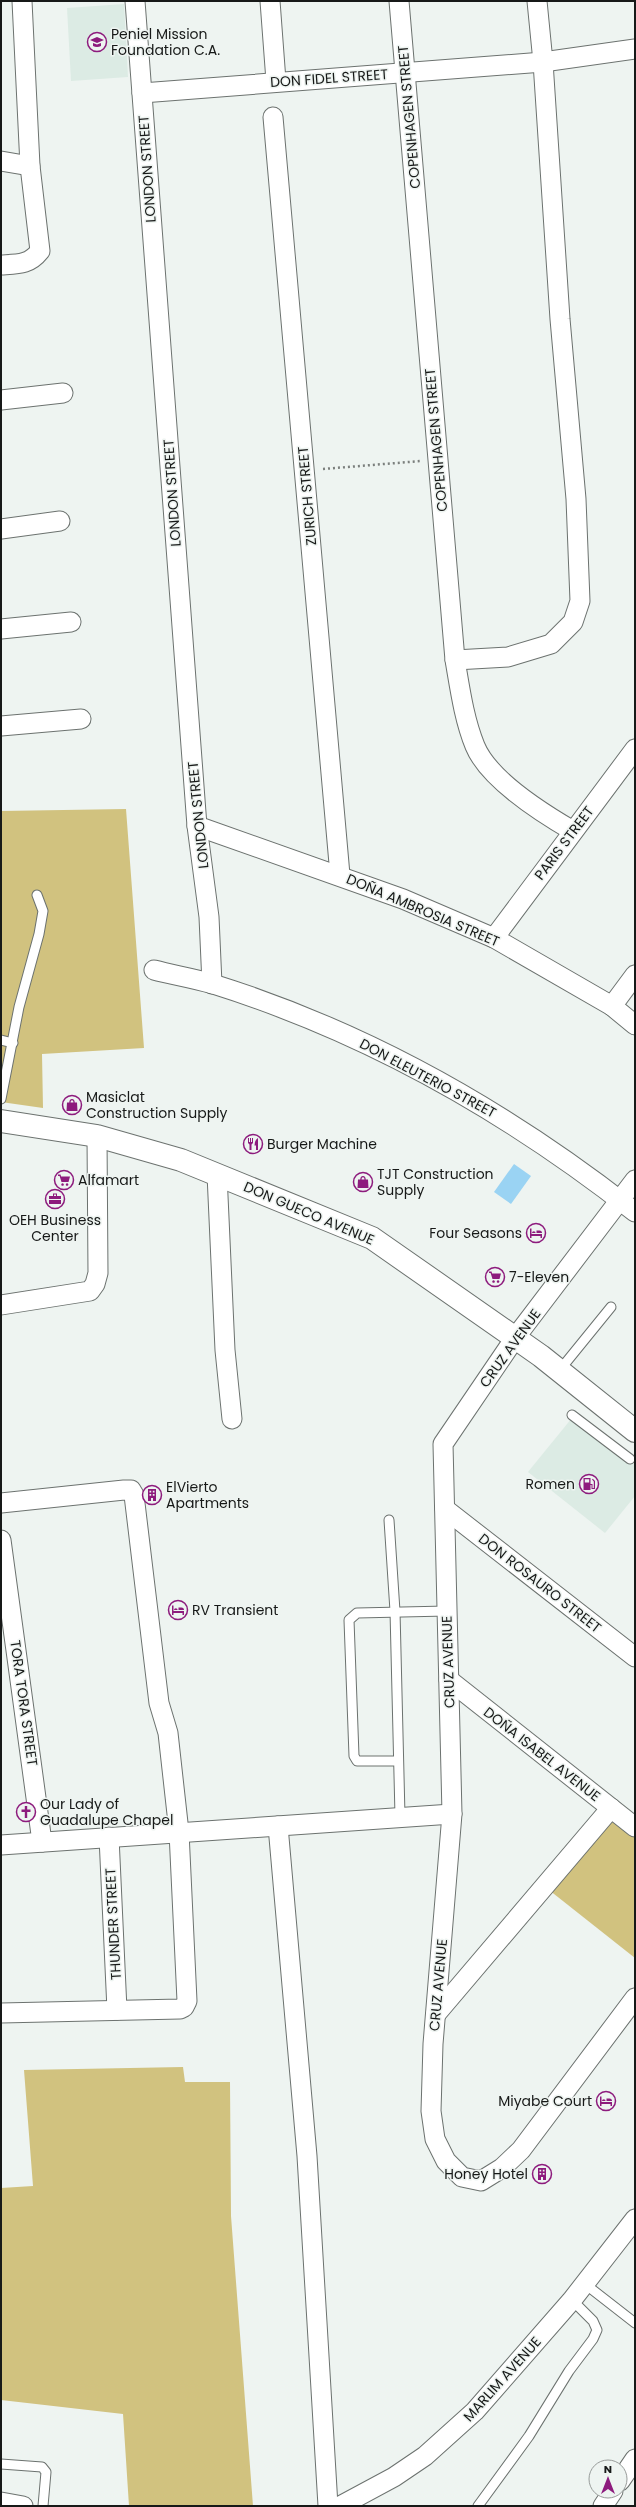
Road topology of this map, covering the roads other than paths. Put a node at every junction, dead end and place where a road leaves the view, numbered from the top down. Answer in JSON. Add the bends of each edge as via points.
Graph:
{"nodes":[{"id":1,"x":22,"y":1,"type":"edge"},
{"id":2,"x":135,"y":1,"type":"edge"},
{"id":3,"x":270,"y":1,"type":"edge"},
{"id":4,"x":400,"y":1,"type":"edge"},
{"id":5,"x":537,"y":1,"type":"edge"},
{"id":6,"x":635,"y":49,"type":"edge"},
{"id":7,"x":543,"y":62,"type":"junction"},
{"id":8,"x":405,"y":72,"type":"junction"},
{"id":9,"x":276,"y":81,"type":"junction"},
{"id":10,"x":142,"y":93,"type":"junction"},
{"id":11,"x":273,"y":117,"type":"dead end"},
{"id":12,"x":1,"y":161,"type":"edge"},
{"id":13,"x":30,"y":166,"type":"junction"},
{"id":14,"x":1,"y":265,"type":"edge"},
{"id":15,"x":63,"y":393,"type":"dead end"},
{"id":16,"x":1,"y":400,"type":"edge"},
{"id":17,"x":60,"y":522,"type":"dead end"},
{"id":18,"x":1,"y":529,"type":"edge"},
{"id":19,"x":71,"y":622,"type":"dead end"},
{"id":20,"x":1,"y":629,"type":"edge"},
{"id":21,"x":455,"y":660,"type":"junction"},
{"id":22,"x":81,"y":719,"type":"dead end"},
{"id":23,"x":1,"y":726,"type":"edge"},
{"id":24,"x":635,"y":749,"type":"edge"},
{"id":25,"x":197,"y":826,"type":"junction"},
{"id":26,"x":573,"y":831,"type":"junction"},
{"id":27,"x":340,"y":875,"type":"junction"},
{"id":28,"x":37,"y":895,"type":"dead end"},
{"id":29,"x":494,"y":938,"type":"junction"},
{"id":30,"x":154,"y":970,"type":"dead end"},
{"id":31,"x":635,"y":975,"type":"edge"},
{"id":32,"x":212,"y":984,"type":"junction"},
{"id":33,"x":612,"y":1006,"type":"junction"},
{"id":34,"x":635,"y":1025,"type":"edge"},
{"id":35,"x":1,"y":1040,"type":"edge"},
{"id":36,"x":13,"y":1042,"type":"junction"},
{"id":37,"x":1,"y":1099,"type":"edge"},
{"id":38,"x":1,"y":1121,"type":"edge"},
{"id":39,"x":96,"y":1136,"type":"junction"},
{"id":40,"x":217,"y":1174,"type":"junction"},
{"id":41,"x":635,"y":1180,"type":"edge"},
{"id":42,"x":619,"y":1200,"type":"junction"},
{"id":43,"x":635,"y":1212,"type":"edge"},
{"id":44,"x":1,"y":1305,"type":"edge"},
{"id":45,"x":610,"y":1307,"type":"dead end"},
{"id":46,"x":515,"y":1338,"type":"junction"},
{"id":47,"x":559,"y":1370,"type":"junction"},
{"id":48,"x":572,"y":1415,"type":"dead end"},
{"id":49,"x":232,"y":1419,"type":"dead end"},
{"id":50,"x":635,"y":1431,"type":"edge"},
{"id":51,"x":630,"y":1459,"type":"dead end"},
{"id":52,"x":1,"y":1503,"type":"edge"},
{"id":53,"x":445,"y":1509,"type":"junction"},
{"id":54,"x":389,"y":1520,"type":"dead end"},
{"id":55,"x":1,"y":1540,"type":"edge"},
{"id":56,"x":446,"y":1611,"type":"junction"},
{"id":57,"x":394,"y":1612,"type":"junction"},
{"id":58,"x":635,"y":1657,"type":"edge"},
{"id":59,"x":449,"y":1680,"type":"junction"},
{"id":60,"x":397,"y":1761,"type":"junction"},
{"id":61,"x":611,"y":1808,"type":"junction"},
{"id":62,"x":452,"y":1814,"type":"junction"},
{"id":63,"x":400,"y":1816,"type":"junction"},
{"id":64,"x":278,"y":1826,"type":"junction"},
{"id":65,"x":635,"y":1827,"type":"edge"},
{"id":66,"x":179,"y":1832,"type":"junction"},
{"id":67,"x":109,"y":1837,"type":"junction"},
{"id":68,"x":42,"y":1842,"type":"junction"},
{"id":69,"x":1,"y":1845,"type":"edge"},
{"id":70,"x":635,"y":1998,"type":"edge"},
{"id":71,"x":117,"y":2010,"type":"junction"},
{"id":72,"x":1,"y":2013,"type":"edge"},
{"id":73,"x":436,"y":2014,"type":"junction"},
{"id":74,"x":635,"y":2219,"type":"edge"},
{"id":75,"x":584,"y":2284,"type":"junction"},
{"id":76,"x":572,"y":2300,"type":"junction"},
{"id":77,"x":635,"y":2323,"type":"edge"},
{"id":78,"x":635,"y":2459,"type":"edge"},
{"id":79,"x":1,"y":2464,"type":"edge"},
{"id":80,"x":628,"y":2469,"type":"edge"},
{"id":81,"x":1,"y":2502,"type":"edge"},
{"id":82,"x":23,"y":2506,"type":"edge"},
{"id":83,"x":43,"y":2506,"type":"edge"},
{"id":84,"x":328,"y":2506,"type":"edge"},
{"id":85,"x":340,"y":2506,"type":"edge"},
{"id":86,"x":478,"y":2506,"type":"edge"}],
"edges":[{"from":1,"to":13,"type":"street"},
{"from":2,"to":10,"type":"street","name":"LONDON STREET"},
{"from":3,"to":9,"type":"street"},
{"from":4,"to":8,"type":"street","name":"COPENHAGEN STREET"},
{"from":5,"to":7,"type":"street"},
{"from":6,"to":7,"type":"street","name":"DON FIDEL STREET"},
{"from":7,"to":8,"type":"street","name":"DON FIDEL STREET"},
{"from":7,"to":21,"type":"street","via":[[560,319],[576,499],[580,601],[572,622],[550,644],[508,657]]},
{"from":8,"to":9,"type":"street","name":"DON FIDEL STREET"},
{"from":8,"to":21,"type":"street","name":"COPENHAGEN STREET"},
{"from":9,"to":10,"type":"street","name":"DON FIDEL STREET"},
{"from":10,"to":25,"type":"street","name":"LONDON STREET"},
{"from":11,"to":27,"type":"street","name":"ZURICH STREET"},
{"from":12,"to":13,"type":"street"},
{"from":13,"to":14,"type":"street","via":[[40,250],[33,260],[24,264]]},
{"from":15,"to":16,"type":"street"},
{"from":17,"to":18,"type":"street"},
{"from":19,"to":20,"type":"street"},
{"from":21,"to":26,"type":"street","name":"COPENHAGEN STREET","via":[[465,713],[476,747],[489,767],[538,812]]},
{"from":22,"to":23,"type":"street"},
{"from":24,"to":26,"type":"street","name":"PARIS STREET"},
{"from":25,"to":27,"type":"street","name":"DOÑA AMBROSIA STREET"},
{"from":25,"to":32,"type":"street","name":"LONDON STREET","via":[[209,917]]},
{"from":26,"to":29,"type":"street","name":"PARIS STREET"},
{"from":27,"to":29,"type":"street","name":"DOÑA AMBROSIA STREET"},
{"from":28,"to":36,"type":"lane","via":[[42,911],[39,934],[19,1007]]},
{"from":29,"to":33,"type":"street","name":"DOÑA AMBROSIA STREET"},
{"from":30,"to":32,"type":"street","name":"DON ELEUTERIO STREET"},
{"from":31,"to":33,"type":"street"},
{"from":32,"to":42,"type":"street","name":"DON ELEUTERIO STREET","via":[[300,1015],[403,1062],[514,1124]]},
{"from":33,"to":34,"type":"street","name":"DOÑA AMBROSIA STREET"},
{"from":35,"to":36,"type":"lane"},
{"from":36,"to":37,"type":"lane"},
{"from":38,"to":39,"type":"main road","name":"DON GUECO AVENUE"},
{"from":39,"to":40,"type":"main road","name":"DON GUECO AVENUE","via":[[180,1160]]},
{"from":39,"to":44,"type":"street","via":[[98,1274],[95,1284],[90,1291]]},
{"from":40,"to":46,"type":"main road","name":"DON GUECO AVENUE","via":[[372,1238]]},
{"from":40,"to":49,"type":"street","via":[[225,1350]]},
{"from":41,"to":42,"type":"street","name":"CRUZ AVENUE"},
{"from":42,"to":43,"type":"street","name":"DON ELEUTERIO STREET"},
{"from":42,"to":46,"type":"street","name":"CRUZ AVENUE"},
{"from":45,"to":47,"type":"lane"},
{"from":46,"to":47,"type":"main road","name":"DON GUECO AVENUE"},
{"from":46,"to":53,"type":"street","name":"CRUZ AVENUE","via":[[443,1444]]},
{"from":47,"to":50,"type":"main road","name":"DON GUECO AVENUE"},
{"from":48,"to":51,"type":"lane"},
{"from":52,"to":66,"type":"street","via":[[124,1490],[130,1490],[134,1495],[159,1703],[168,1733]]},
{"from":53,"to":56,"type":"street","name":"CRUZ AVENUE"},
{"from":53,"to":58,"type":"street","name":"DON ROSAURO STREET"},
{"from":54,"to":57,"type":"lane"},
{"from":55,"to":68,"type":"street","name":"TORA TORA STREET"},
{"from":56,"to":57,"type":"lane"},
{"from":56,"to":59,"type":"street","name":"CRUZ AVENUE"},
{"from":57,"to":60,"type":"lane"},
{"from":57,"to":60,"type":"lane","via":[[357,1613],[349,1620],[354,1756],[356,1761],[362,1762]]},
{"from":59,"to":61,"type":"street","name":"DOÑA ISABEL AVENUE"},
{"from":59,"to":62,"type":"street","name":"CRUZ AVENUE"},
{"from":60,"to":63,"type":"lane"},
{"from":61,"to":65,"type":"street","name":"DOÑA ISABEL AVENUE"},
{"from":61,"to":73,"type":"street"},
{"from":62,"to":63,"type":"street"},
{"from":62,"to":73,"type":"street","name":"CRUZ AVENUE"},
{"from":63,"to":64,"type":"street"},
{"from":64,"to":66,"type":"street"},
{"from":64,"to":84,"type":"street","via":[[306,2156]]},
{"from":66,"to":67,"type":"street"},
{"from":66,"to":71,"type":"street","via":[[187,2001],[180,2009]]},
{"from":67,"to":68,"type":"street"},
{"from":67,"to":71,"type":"street","name":"THUNDER STREET"},
{"from":68,"to":69,"type":"street"},
{"from":70,"to":73,"type":"street","name":"CRUZ AVENUE","via":[[521,2150],[502,2168],[481,2181],[462,2177],[446,2161],[435,2139],[431,2111],[431,2078]]},
{"from":71,"to":72,"type":"street"},
{"from":74,"to":75,"type":"street","name":"MARLIM AVENUE"},
{"from":75,"to":76,"type":"street","name":"MARLIM AVENUE"},
{"from":75,"to":77,"type":"lane"},
{"from":76,"to":85,"type":"street","name":"MARLIM AVENUE","via":[[475,2411],[425,2456],[394,2477]]},
{"from":76,"to":86,"type":"lane","via":[[593,2321],[597,2330],[593,2339],[568,2371],[529,2436]]},
{"from":78,"to":80,"type":"street"},
{"from":79,"to":83,"type":"lane","via":[[42,2467],[46,2472]]},
{"from":81,"to":82,"type":"street"}]}
